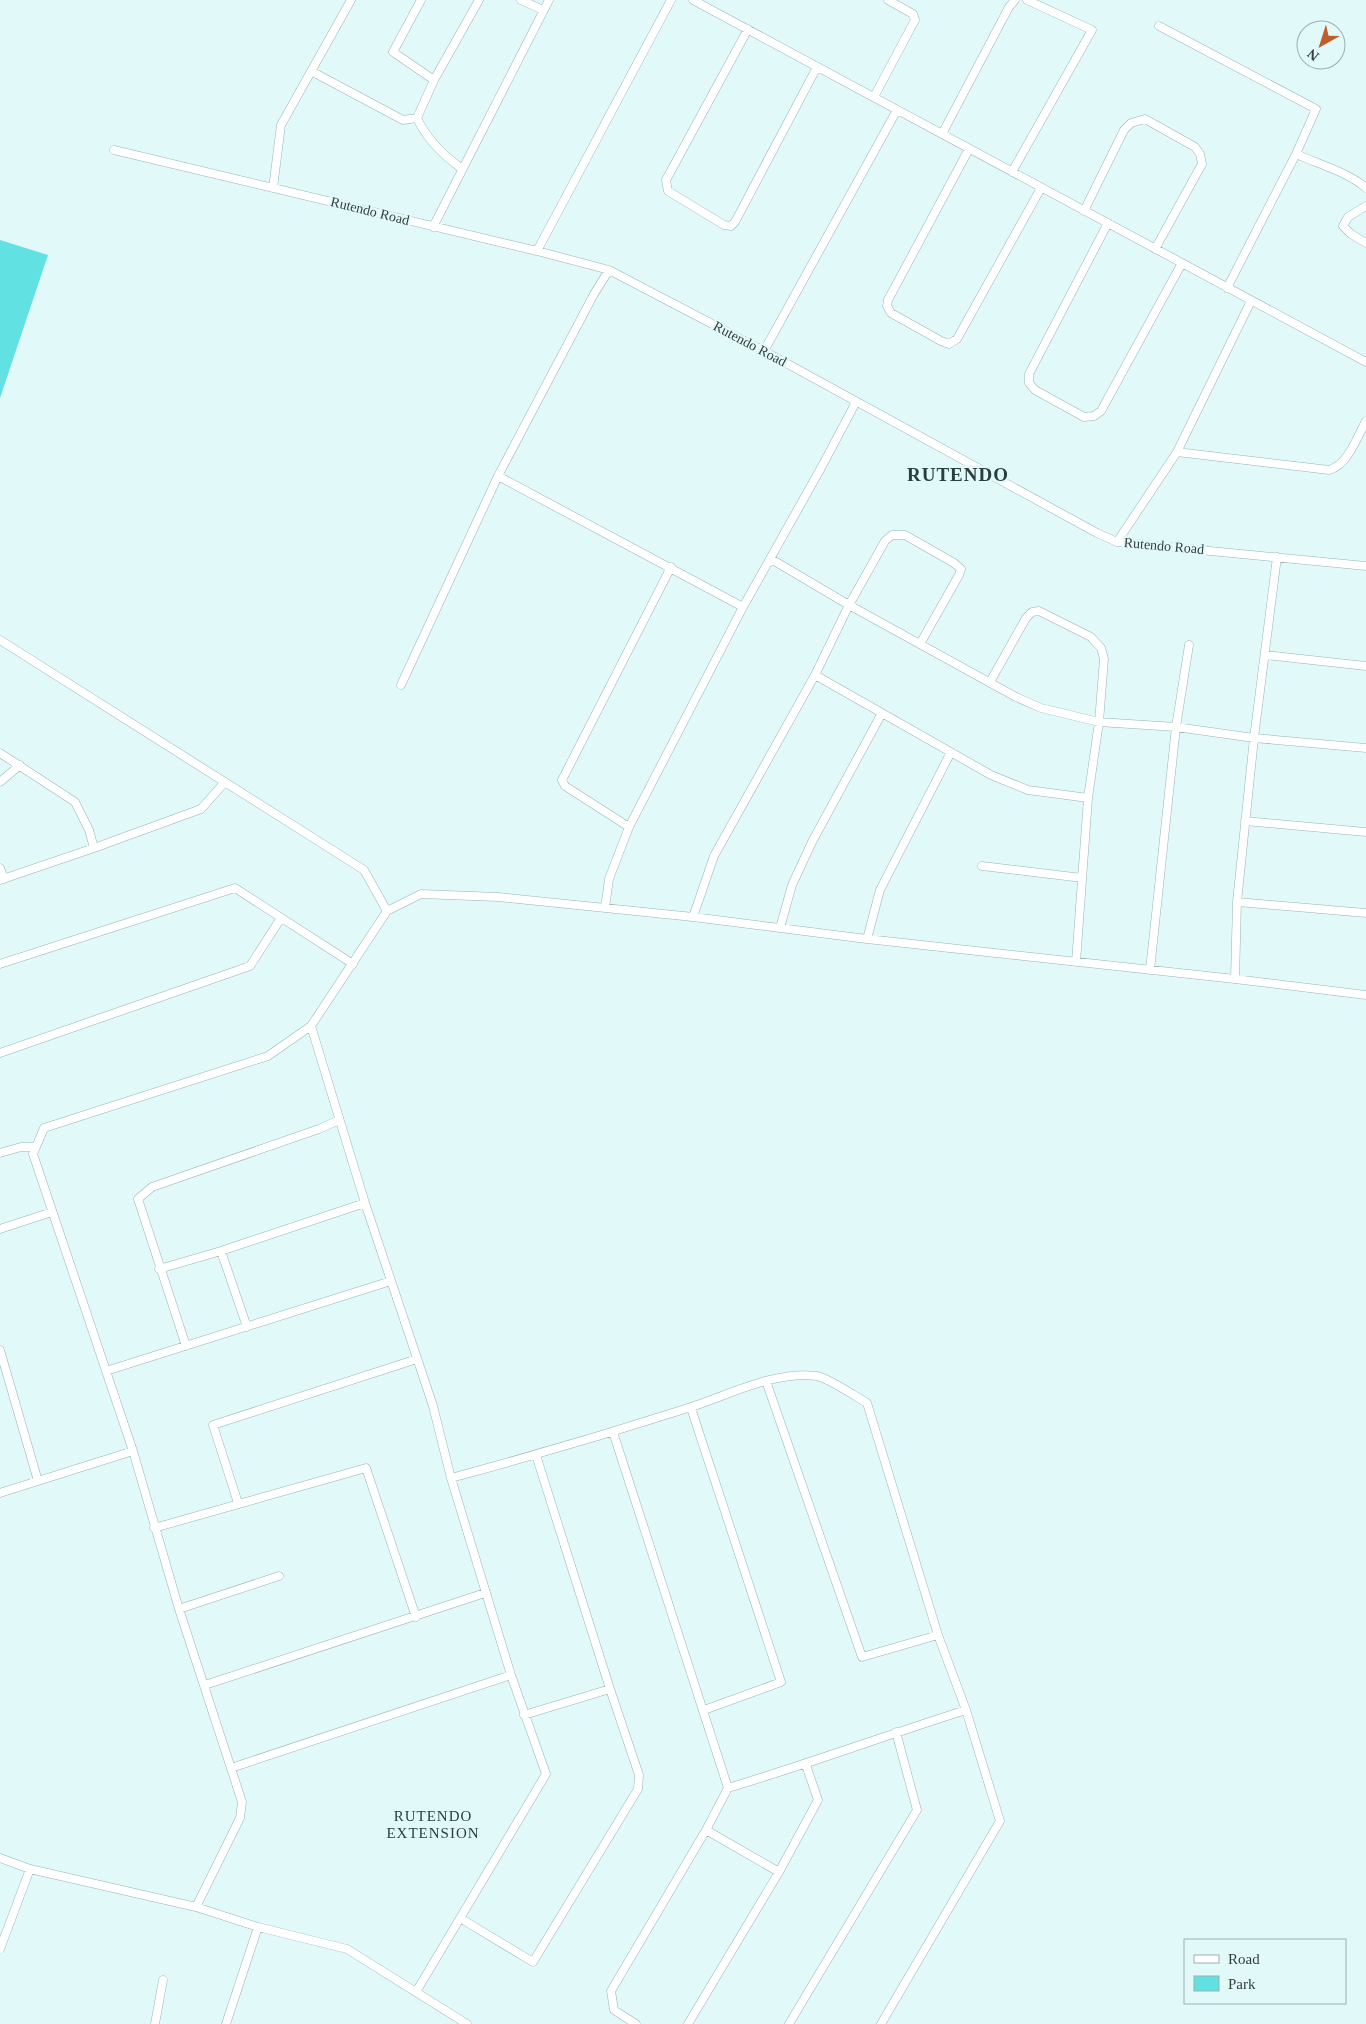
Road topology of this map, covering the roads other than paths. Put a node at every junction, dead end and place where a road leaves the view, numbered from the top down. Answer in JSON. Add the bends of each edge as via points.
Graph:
{"nodes":[{"id":1,"x":351,"y":0,"type":"edge"},
{"id":2,"x":421,"y":0,"type":"edge"},
{"id":3,"x":479,"y":0,"type":"edge"},
{"id":4,"x":522,"y":0,"type":"edge"},
{"id":5,"x":549,"y":0,"type":"edge"},
{"id":6,"x":670,"y":0,"type":"edge"},
{"id":7,"x":693,"y":0,"type":"edge"},
{"id":8,"x":711,"y":0,"type":"edge"},
{"id":9,"x":888,"y":0,"type":"edge"},
{"id":10,"x":1015,"y":0,"type":"edge"},
{"id":11,"x":1027,"y":0,"type":"edge"},
{"id":12,"x":707,"y":8,"type":"junction"},
{"id":13,"x":543,"y":10,"type":"junction"},
{"id":14,"x":1158,"y":26,"type":"dead end"},
{"id":15,"x":748,"y":30,"type":"junction"},
{"id":16,"x":817,"y":67,"type":"junction"},
{"id":17,"x":311,"y":70,"type":"junction"},
{"id":18,"x":434,"y":80,"type":"junction"},
{"id":19,"x":874,"y":97,"type":"junction"},
{"id":20,"x":897,"y":110,"type":"junction"},
{"id":21,"x":417,"y":118,"type":"junction"},
{"id":22,"x":942,"y":134,"type":"junction"},
{"id":23,"x":969,"y":149,"type":"junction"},
{"id":24,"x":114,"y":150,"type":"dead end"},
{"id":25,"x":1296,"y":154,"type":"junction"},
{"id":26,"x":461,"y":168,"type":"junction"},
{"id":27,"x":1012,"y":172,"type":"junction"},
{"id":28,"x":273,"y":188,"type":"junction"},
{"id":29,"x":1041,"y":188,"type":"junction"},
{"id":30,"x":1366,"y":188,"type":"edge"},
{"id":31,"x":1366,"y":206,"type":"edge"},
{"id":32,"x":1084,"y":210,"type":"junction"},
{"id":33,"x":1108,"y":223,"type":"junction"},
{"id":34,"x":432,"y":227,"type":"junction"},
{"id":35,"x":1366,"y":243,"type":"edge"},
{"id":36,"x":1155,"y":249,"type":"junction"},
{"id":37,"x":537,"y":251,"type":"junction"},
{"id":38,"x":1182,"y":263,"type":"junction"},
{"id":39,"x":609,"y":270,"type":"junction"},
{"id":40,"x":1227,"y":288,"type":"junction"},
{"id":41,"x":1251,"y":300,"type":"junction"},
{"id":42,"x":764,"y":351,"type":"junction"},
{"id":43,"x":1366,"y":362,"type":"edge"},
{"id":44,"x":856,"y":402,"type":"junction"},
{"id":45,"x":1366,"y":421,"type":"edge"},
{"id":46,"x":1177,"y":452,"type":"junction"},
{"id":47,"x":498,"y":476,"type":"junction"},
{"id":48,"x":1117,"y":542,"type":"junction"},
{"id":49,"x":1277,"y":557,"type":"junction"},
{"id":50,"x":770,"y":559,"type":"junction"},
{"id":51,"x":1366,"y":566,"type":"edge"},
{"id":52,"x":671,"y":567,"type":"junction"},
{"id":53,"x":849,"y":605,"type":"junction"},
{"id":54,"x":743,"y":607,"type":"junction"},
{"id":55,"x":0,"y":640,"type":"edge"},
{"id":56,"x":920,"y":644,"type":"junction"},
{"id":57,"x":1189,"y":645,"type":"dead end"},
{"id":58,"x":1265,"y":655,"type":"junction"},
{"id":59,"x":1366,"y":666,"type":"edge"},
{"id":60,"x":815,"y":675,"type":"junction"},
{"id":61,"x":990,"y":682,"type":"junction"},
{"id":62,"x":401,"y":685,"type":"dead end"},
{"id":63,"x":882,"y":713,"type":"junction"},
{"id":64,"x":1099,"y":722,"type":"junction"},
{"id":65,"x":1176,"y":727,"type":"junction"},
{"id":66,"x":1254,"y":738,"type":"junction"},
{"id":67,"x":1366,"y":748,"type":"edge"},
{"id":68,"x":0,"y":752,"type":"edge"},
{"id":69,"x":950,"y":752,"type":"junction"},
{"id":70,"x":20,"y":766,"type":"junction"},
{"id":71,"x":0,"y":782,"type":"edge"},
{"id":72,"x":225,"y":782,"type":"junction"},
{"id":73,"x":1088,"y":798,"type":"junction"},
{"id":74,"x":1245,"y":821,"type":"junction"},
{"id":75,"x":629,"y":827,"type":"junction"},
{"id":76,"x":1366,"y":832,"type":"edge"},
{"id":77,"x":94,"y":848,"type":"junction"},
{"id":78,"x":982,"y":866,"type":"dead end"},
{"id":79,"x":0,"y":868,"type":"edge"},
{"id":80,"x":1082,"y":878,"type":"junction"},
{"id":81,"x":2,"y":879,"type":"edge"},
{"id":82,"x":1237,"y":902,"type":"junction"},
{"id":83,"x":604,"y":908,"type":"junction"},
{"id":84,"x":388,"y":911,"type":"junction"},
{"id":85,"x":1366,"y":913,"type":"edge"},
{"id":86,"x":693,"y":917,"type":"junction"},
{"id":87,"x":281,"y":918,"type":"junction"},
{"id":88,"x":780,"y":928,"type":"junction"},
{"id":89,"x":867,"y":940,"type":"junction"},
{"id":90,"x":1076,"y":962,"type":"junction"},
{"id":91,"x":0,"y":964,"type":"edge"},
{"id":92,"x":353,"y":964,"type":"junction"},
{"id":93,"x":1150,"y":970,"type":"junction"},
{"id":94,"x":1235,"y":979,"type":"junction"},
{"id":95,"x":1366,"y":995,"type":"edge"},
{"id":96,"x":311,"y":1026,"type":"junction"},
{"id":97,"x":0,"y":1053,"type":"edge"},
{"id":98,"x":339,"y":1120,"type":"junction"},
{"id":99,"x":35,"y":1147,"type":"junction"},
{"id":100,"x":0,"y":1152,"type":"edge"},
{"id":101,"x":365,"y":1203,"type":"junction"},
{"id":102,"x":52,"y":1212,"type":"junction"},
{"id":103,"x":0,"y":1229,"type":"edge"},
{"id":104,"x":221,"y":1251,"type":"junction"},
{"id":105,"x":160,"y":1269,"type":"junction"},
{"id":106,"x":391,"y":1281,"type":"junction"},
{"id":107,"x":247,"y":1328,"type":"junction"},
{"id":108,"x":186,"y":1346,"type":"junction"},
{"id":109,"x":0,"y":1350,"type":"edge"},
{"id":110,"x":417,"y":1359,"type":"junction"},
{"id":111,"x":106,"y":1371,"type":"junction"},
{"id":112,"x":766,"y":1381,"type":"junction"},
{"id":113,"x":690,"y":1408,"type":"junction"},
{"id":114,"x":613,"y":1432,"type":"junction"},
{"id":115,"x":132,"y":1451,"type":"junction"},
{"id":116,"x":536,"y":1455,"type":"junction"},
{"id":117,"x":451,"y":1478,"type":"junction"},
{"id":118,"x":38,"y":1481,"type":"junction"},
{"id":119,"x":0,"y":1493,"type":"edge"},
{"id":120,"x":238,"y":1503,"type":"junction"},
{"id":121,"x":154,"y":1528,"type":"junction"},
{"id":122,"x":279,"y":1576,"type":"dead end"},
{"id":123,"x":486,"y":1593,"type":"junction"},
{"id":124,"x":179,"y":1609,"type":"junction"},
{"id":125,"x":416,"y":1617,"type":"junction"},
{"id":126,"x":938,"y":1635,"type":"junction"},
{"id":127,"x":511,"y":1676,"type":"junction"},
{"id":128,"x":205,"y":1685,"type":"junction"},
{"id":129,"x":610,"y":1689,"type":"junction"},
{"id":130,"x":704,"y":1710,"type":"junction"},
{"id":131,"x":966,"y":1710,"type":"junction"},
{"id":132,"x":524,"y":1715,"type":"junction"},
{"id":133,"x":896,"y":1732,"type":"junction"},
{"id":134,"x":806,"y":1765,"type":"junction"},
{"id":135,"x":231,"y":1768,"type":"junction"},
{"id":136,"x":728,"y":1788,"type":"junction"},
{"id":137,"x":706,"y":1830,"type":"junction"},
{"id":138,"x":0,"y":1858,"type":"edge"},
{"id":139,"x":30,"y":1869,"type":"junction"},
{"id":140,"x":779,"y":1872,"type":"junction"},
{"id":141,"x":196,"y":1907,"type":"junction"},
{"id":142,"x":460,"y":1918,"type":"junction"},
{"id":143,"x":258,"y":1927,"type":"junction"},
{"id":144,"x":0,"y":1949,"type":"edge"},
{"id":145,"x":163,"y":1980,"type":"dead end"},
{"id":146,"x":416,"y":1992,"type":"junction"},
{"id":147,"x":155,"y":2024,"type":"edge"},
{"id":148,"x":226,"y":2024,"type":"edge"},
{"id":149,"x":467,"y":2024,"type":"edge"},
{"id":150,"x":636,"y":2024,"type":"edge"},
{"id":151,"x":688,"y":2024,"type":"edge"},
{"id":152,"x":789,"y":2024,"type":"edge"},
{"id":153,"x":881,"y":2024,"type":"edge"}],
"edges":[{"from":1,"to":17,"type":"street"},
{"from":2,"to":18,"type":"street","via":[[393,52]]},
{"from":3,"to":18,"type":"street"},
{"from":4,"to":13,"type":"street"},
{"from":5,"to":13,"type":"street"},
{"from":6,"to":37,"type":"street"},
{"from":7,"to":12,"type":"street"},
{"from":8,"to":12,"type":"street"},
{"from":9,"to":19,"type":"street","via":[[913,14],[915,20]]},
{"from":10,"to":22,"type":"street"},
{"from":11,"to":27,"type":"street","via":[[1092,30]]},
{"from":12,"to":15,"type":"street"},
{"from":13,"to":26,"type":"street"},
{"from":14,"to":25,"type":"street","via":[[1316,109]]},
{"from":15,"to":16,"type":"street"},
{"from":15,"to":16,"type":"street","via":[[666,180],[668,192],[724,225],[731,226],[735,222]]},
{"from":16,"to":19,"type":"street"},
{"from":17,"to":21,"type":"street","via":[[403,120]]},
{"from":17,"to":28,"type":"street","via":[[281,125]]},
{"from":18,"to":21,"type":"street"},
{"from":19,"to":20,"type":"street"},
{"from":20,"to":22,"type":"street"},
{"from":20,"to":42,"type":"street"},
{"from":21,"to":26,"type":"street","via":[[422,130]]},
{"from":22,"to":23,"type":"street"},
{"from":23,"to":27,"type":"street"},
{"from":23,"to":29,"type":"street","via":[[887,306],[891,312],[941,340],[950,344],[957,339]]},
{"from":24,"to":28,"type":"street","name":"Rutendo Road"},
{"from":25,"to":30,"type":"street"},
{"from":25,"to":40,"type":"street"},
{"from":26,"to":34,"type":"street"},
{"from":27,"to":29,"type":"street"},
{"from":28,"to":34,"type":"street","name":"Rutendo Road"},
{"from":29,"to":32,"type":"street"},
{"from":31,"to":35,"type":"street","via":[[1348,217],[1343,226]]},
{"from":32,"to":33,"type":"street"},
{"from":32,"to":36,"type":"street","via":[[1124,130],[1145,119],[1195,147],[1202,164]]},
{"from":33,"to":36,"type":"street"},
{"from":33,"to":38,"type":"street","via":[[1029,374],[1029,383],[1035,390],[1084,417],[1101,411]]},
{"from":34,"to":37,"type":"street","name":"Rutendo Road"},
{"from":36,"to":38,"type":"street"},
{"from":37,"to":39,"type":"street","name":"Rutendo Road"},
{"from":38,"to":40,"type":"street"},
{"from":39,"to":42,"type":"street","name":"Rutendo Road"},
{"from":39,"to":47,"type":"street"},
{"from":40,"to":41,"type":"street"},
{"from":41,"to":43,"type":"street"},
{"from":41,"to":46,"type":"street"},
{"from":42,"to":44,"type":"street","name":"Rutendo Road"},
{"from":44,"to":48,"type":"street","name":"Rutendo Road"},
{"from":44,"to":50,"type":"street"},
{"from":45,"to":46,"type":"street","via":[[1344,461],[1329,470]]},
{"from":46,"to":48,"type":"street"},
{"from":47,"to":52,"type":"street"},
{"from":47,"to":62,"type":"street"},
{"from":48,"to":49,"type":"street","name":"Rutendo Road"},
{"from":49,"to":51,"type":"street","name":"Rutendo Road"},
{"from":49,"to":58,"type":"street"},
{"from":50,"to":53,"type":"street"},
{"from":50,"to":54,"type":"street"},
{"from":52,"to":54,"type":"street"},
{"from":52,"to":75,"type":"street","via":[[562,780],[565,786]]},
{"from":53,"to":56,"type":"street"},
{"from":53,"to":56,"type":"street","via":[[885,541],[892,535],[905,535],[961,569]]},
{"from":53,"to":60,"type":"street"},
{"from":54,"to":75,"type":"street"},
{"from":55,"to":72,"type":"street"},
{"from":56,"to":61,"type":"street"},
{"from":57,"to":65,"type":"street"},
{"from":58,"to":59,"type":"street"},
{"from":58,"to":66,"type":"street"},
{"from":60,"to":63,"type":"street"},
{"from":60,"to":86,"type":"street","via":[[714,856]]},
{"from":61,"to":64,"type":"street","via":[[1041,708]]},
{"from":61,"to":64,"type":"street","via":[[1026,618],[1039,611],[1091,637],[1101,648],[1104,659]]},
{"from":63,"to":69,"type":"street"},
{"from":63,"to":88,"type":"street","via":[[812,842],[792,885]]},
{"from":64,"to":65,"type":"street"},
{"from":64,"to":73,"type":"street"},
{"from":65,"to":66,"type":"street"},
{"from":65,"to":93,"type":"street"},
{"from":66,"to":67,"type":"street"},
{"from":66,"to":74,"type":"street"},
{"from":68,"to":70,"type":"street"},
{"from":69,"to":73,"type":"street","via":[[991,775],[1028,790]]},
{"from":69,"to":89,"type":"street","via":[[880,890]]},
{"from":70,"to":71,"type":"street"},
{"from":70,"to":77,"type":"street","via":[[75,802]]},
{"from":72,"to":77,"type":"street","via":[[201,809]]},
{"from":72,"to":84,"type":"street","via":[[364,870]]},
{"from":73,"to":80,"type":"street"},
{"from":74,"to":76,"type":"street"},
{"from":74,"to":82,"type":"street"},
{"from":75,"to":83,"type":"street","via":[[609,879]]},
{"from":77,"to":81,"type":"street"},
{"from":78,"to":80,"type":"street"},
{"from":79,"to":81,"type":"street"},
{"from":80,"to":90,"type":"street"},
{"from":82,"to":85,"type":"street"},
{"from":82,"to":94,"type":"street"},
{"from":83,"to":84,"type":"street","via":[[498,897],[421,894]]},
{"from":83,"to":86,"type":"street"},
{"from":84,"to":92,"type":"street"},
{"from":86,"to":88,"type":"street"},
{"from":87,"to":91,"type":"street","via":[[235,888]]},
{"from":87,"to":92,"type":"street"},
{"from":87,"to":97,"type":"street","via":[[250,966]]},
{"from":88,"to":89,"type":"street"},
{"from":89,"to":90,"type":"street"},
{"from":90,"to":93,"type":"street"},
{"from":92,"to":96,"type":"street"},
{"from":93,"to":94,"type":"street"},
{"from":94,"to":95,"type":"street"},
{"from":96,"to":98,"type":"street"},
{"from":96,"to":99,"type":"street","via":[[268,1056],[44,1128]]},
{"from":98,"to":101,"type":"street"},
{"from":98,"to":105,"type":"street","via":[[319,1130],[152,1187],[138,1199]]},
{"from":99,"to":100,"type":"street"},
{"from":99,"to":102,"type":"street","via":[[33,1154]]},
{"from":101,"to":104,"type":"street"},
{"from":101,"to":106,"type":"street"},
{"from":102,"to":103,"type":"street"},
{"from":102,"to":111,"type":"street"},
{"from":104,"to":105,"type":"street"},
{"from":104,"to":107,"type":"street"},
{"from":105,"to":108,"type":"street"},
{"from":106,"to":107,"type":"street"},
{"from":106,"to":110,"type":"street"},
{"from":107,"to":108,"type":"street"},
{"from":108,"to":111,"type":"street"},
{"from":109,"to":118,"type":"street"},
{"from":110,"to":117,"type":"street"},
{"from":110,"to":120,"type":"street","via":[[213,1425]]},
{"from":111,"to":115,"type":"street"},
{"from":112,"to":113,"type":"street"},
{"from":112,"to":126,"type":"street","via":[[791,1375],[818,1376],[867,1403]]},
{"from":112,"to":126,"type":"street","via":[[862,1657]]},
{"from":113,"to":114,"type":"street"},
{"from":113,"to":130,"type":"street","via":[[781,1682]]},
{"from":114,"to":116,"type":"street"},
{"from":114,"to":130,"type":"street"},
{"from":115,"to":118,"type":"street"},
{"from":115,"to":121,"type":"street"},
{"from":116,"to":117,"type":"street"},
{"from":116,"to":129,"type":"street"},
{"from":117,"to":123,"type":"street"},
{"from":118,"to":119,"type":"street"},
{"from":120,"to":121,"type":"street"},
{"from":120,"to":125,"type":"street","via":[[366,1468]]},
{"from":121,"to":124,"type":"street"},
{"from":122,"to":124,"type":"street"},
{"from":123,"to":125,"type":"street"},
{"from":123,"to":127,"type":"street"},
{"from":124,"to":128,"type":"street"},
{"from":125,"to":128,"type":"street"},
{"from":126,"to":131,"type":"street"},
{"from":127,"to":132,"type":"street"},
{"from":127,"to":135,"type":"street"},
{"from":128,"to":135,"type":"street"},
{"from":129,"to":132,"type":"street"},
{"from":129,"to":142,"type":"street","via":[[639,1775],[638,1789],[533,1962]]},
{"from":130,"to":136,"type":"street"},
{"from":131,"to":133,"type":"street"},
{"from":131,"to":153,"type":"street","via":[[1000,1821]]},
{"from":132,"to":142,"type":"street","via":[[546,1774]]},
{"from":133,"to":134,"type":"street"},
{"from":133,"to":152,"type":"street","via":[[917,1810]]},
{"from":134,"to":136,"type":"street"},
{"from":134,"to":140,"type":"street","via":[[818,1800]]},
{"from":135,"to":141,"type":"street","via":[[242,1802],[240,1818]]},
{"from":136,"to":137,"type":"street"},
{"from":137,"to":140,"type":"street"},
{"from":137,"to":150,"type":"street","via":[[610,1991],[614,2010]]},
{"from":138,"to":139,"type":"street"},
{"from":139,"to":141,"type":"street"},
{"from":139,"to":144,"type":"street"},
{"from":140,"to":151,"type":"street"},
{"from":141,"to":143,"type":"street"},
{"from":142,"to":146,"type":"street"},
{"from":143,"to":146,"type":"street","via":[[347,1949]]},
{"from":143,"to":148,"type":"street"},
{"from":145,"to":147,"type":"street"},
{"from":146,"to":149,"type":"street"}]}
